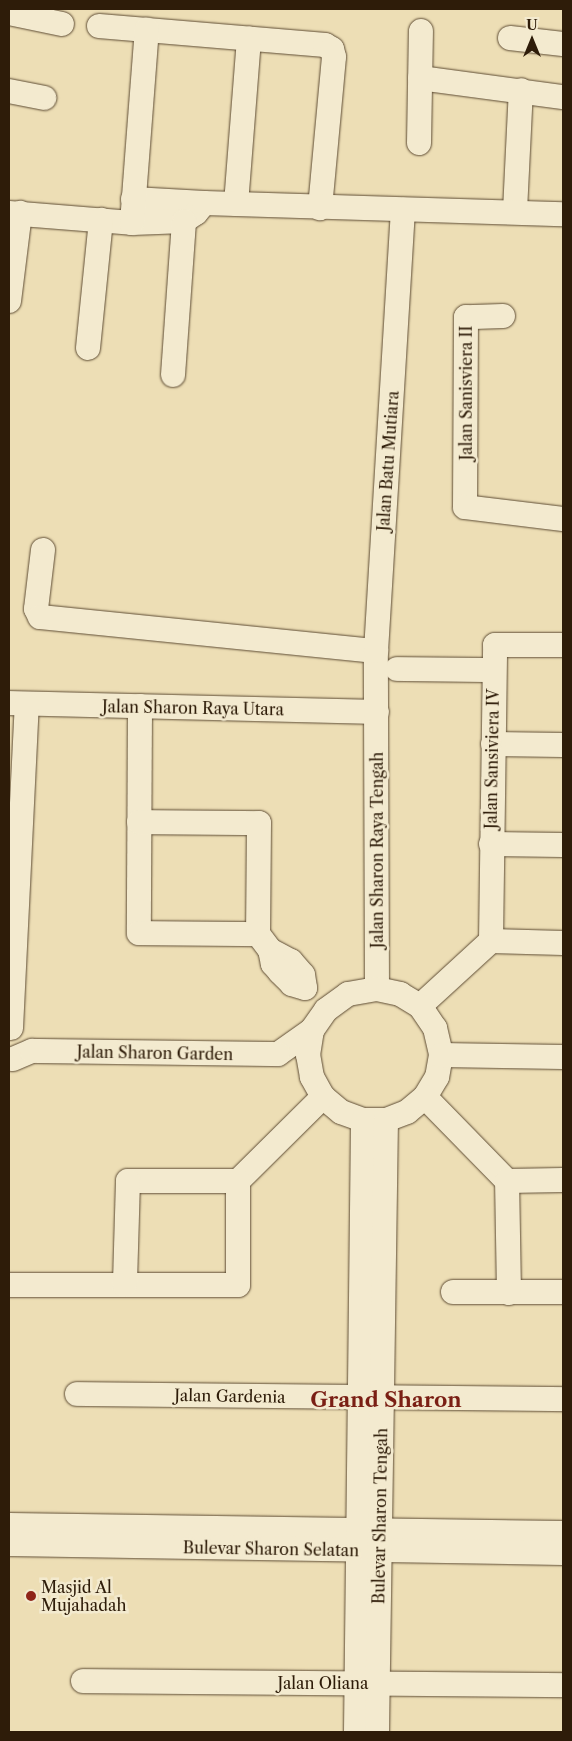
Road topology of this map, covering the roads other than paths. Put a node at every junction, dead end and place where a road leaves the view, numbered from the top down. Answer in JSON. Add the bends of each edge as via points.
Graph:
{"nodes":[{"id":1,"x":9,"y":13,"type":"edge"},
{"id":2,"x":62,"y":24,"type":"dead end"},
{"id":3,"x":99,"y":26,"type":"dead end"},
{"id":4,"x":147,"y":30,"type":"junction"},
{"id":5,"x":421,"y":31,"type":"dead end"},
{"id":6,"x":510,"y":38,"type":"dead end"},
{"id":7,"x":249,"y":39,"type":"junction"},
{"id":8,"x":563,"y":44,"type":"edge"},
{"id":9,"x":420,"y":78,"type":"junction"},
{"id":10,"x":521,"y":90,"type":"junction"},
{"id":11,"x":9,"y":91,"type":"edge"},
{"id":12,"x":563,"y":97,"type":"edge"},
{"id":13,"x":44,"y":98,"type":"dead end"},
{"id":14,"x":419,"y":142,"type":"dead end"},
{"id":15,"x":133,"y":199,"type":"junction"},
{"id":16,"x":204,"y":203,"type":"junction"},
{"id":17,"x":236,"y":204,"type":"junction"},
{"id":18,"x":320,"y":208,"type":"junction"},
{"id":19,"x":403,"y":210,"type":"junction"},
{"id":20,"x":515,"y":211,"type":"junction"},
{"id":21,"x":14,"y":213,"type":"edge"},
{"id":22,"x":563,"y":214,"type":"edge"},
{"id":23,"x":101,"y":220,"type":"junction"},
{"id":24,"x":184,"y":221,"type":"junction"},
{"id":25,"x":132,"y":223,"type":"junction"},
{"id":26,"x":9,"y":301,"type":"edge"},
{"id":27,"x":504,"y":316,"type":"dead end"},
{"id":28,"x":88,"y":348,"type":"dead end"},
{"id":29,"x":173,"y":375,"type":"dead end"},
{"id":30,"x":563,"y":519,"type":"edge"},
{"id":31,"x":43,"y":550,"type":"dead end"},
{"id":32,"x":563,"y":646,"type":"edge"},
{"id":33,"x":376,"y":651,"type":"junction"},
{"id":34,"x":398,"y":669,"type":"dead end"},
{"id":35,"x":494,"y":670,"type":"junction"},
{"id":36,"x":18,"y":704,"type":"edge"},
{"id":37,"x":140,"y":706,"type":"junction"},
{"id":38,"x":377,"y":712,"type":"junction"},
{"id":39,"x":493,"y":744,"type":"junction"},
{"id":40,"x":563,"y":745,"type":"edge"},
{"id":41,"x":139,"y":822,"type":"junction"},
{"id":42,"x":491,"y":844,"type":"junction"},
{"id":43,"x":563,"y":845,"type":"edge"},
{"id":44,"x":491,"y":941,"type":"junction"},
{"id":45,"x":264,"y":942,"type":"junction"},
{"id":46,"x":563,"y":943,"type":"edge"},
{"id":47,"x":376,"y":989,"type":"junction"},
{"id":48,"x":420,"y":1006,"type":"junction"},
{"id":49,"x":326,"y":1010,"type":"junction"},
{"id":50,"x":312,"y":1030,"type":"junction"},
{"id":51,"x":14,"y":1037,"type":"edge"},
{"id":52,"x":278,"y":1054,"type":"junction"},
{"id":53,"x":441,"y":1055,"type":"junction"},
{"id":54,"x":563,"y":1057,"type":"edge"},
{"id":55,"x":318,"y":1087,"type":"junction"},
{"id":56,"x":425,"y":1097,"type":"junction"},
{"id":57,"x":374,"y":1120,"type":"junction"},
{"id":58,"x":563,"y":1180,"type":"edge"},
{"id":59,"x":238,"y":1181,"type":"junction"},
{"id":60,"x":507,"y":1181,"type":"junction"},
{"id":61,"x":9,"y":1285,"type":"edge"},
{"id":62,"x":124,"y":1285,"type":"junction"},
{"id":63,"x":453,"y":1292,"type":"dead end"},
{"id":64,"x":563,"y":1292,"type":"edge"},
{"id":65,"x":509,"y":1293,"type":"junction"},
{"id":66,"x":78,"y":1394,"type":"dead end"},
{"id":67,"x":371,"y":1397,"type":"junction"},
{"id":68,"x":563,"y":1399,"type":"edge"},
{"id":69,"x":9,"y":1524,"type":"edge"},
{"id":70,"x":563,"y":1533,"type":"edge"},
{"id":71,"x":369,"y":1541,"type":"junction"},
{"id":72,"x":9,"y":1544,"type":"edge"},
{"id":73,"x":563,"y":1553,"type":"edge"},
{"id":74,"x":83,"y":1681,"type":"dead end"},
{"id":75,"x":367,"y":1683,"type":"junction"},
{"id":76,"x":563,"y":1684,"type":"edge"},
{"id":77,"x":356,"y":1732,"type":"edge"},
{"id":78,"x":377,"y":1732,"type":"edge"}],
"edges":[{"from":1,"to":2,"type":"street"},
{"from":3,"to":4,"type":"street"},
{"from":4,"to":7,"type":"street"},
{"from":4,"to":15,"type":"street"},
{"from":5,"to":9,"type":"street"},
{"from":6,"to":8,"type":"street"},
{"from":7,"to":17,"type":"street"},
{"from":7,"to":18,"type":"street","via":[[325,45],[332,49],[334,57]]},
{"from":9,"to":10,"type":"street"},
{"from":9,"to":14,"type":"street"},
{"from":10,"to":12,"type":"street"},
{"from":10,"to":20,"type":"street"},
{"from":11,"to":13,"type":"street"},
{"from":15,"to":16,"type":"street"},
{"from":15,"to":25,"type":"street"},
{"from":16,"to":17,"type":"street"},
{"from":16,"to":24,"type":"street","via":[[196,214]]},
{"from":17,"to":18,"type":"street"},
{"from":18,"to":19,"type":"street"},
{"from":19,"to":20,"type":"street"},
{"from":19,"to":33,"type":"street","name":"Jalan Batu Mutiara"},
{"from":20,"to":22,"type":"street"},
{"from":21,"to":23,"type":"street"},
{"from":21,"to":26,"type":"street"},
{"from":23,"to":25,"type":"street"},
{"from":23,"to":28,"type":"street"},
{"from":24,"to":25,"type":"street"},
{"from":24,"to":29,"type":"street"},
{"from":27,"to":30,"type":"street","name":"Jalan Sanisviera II","via":[[466,317],[465,507]]},
{"from":31,"to":33,"type":"street","via":[[36,609],[40,616]]},
{"from":32,"to":35,"type":"street","name":"Jalan Sansiviera IV","via":[[495,645]]},
{"from":33,"to":38,"type":"street","name":"Jalan Batu Mutiara"},
{"from":34,"to":35,"type":"street"},
{"from":35,"to":39,"type":"street","name":"Jalan Sansiviera IV"},
{"from":36,"to":37,"type":"street","name":"Jalan Sharon Raya Utara"},
{"from":36,"to":51,"type":"street"},
{"from":37,"to":38,"type":"street","name":"Jalan Sharon Raya Utara"},
{"from":37,"to":41,"type":"street"},
{"from":38,"to":47,"type":"street","name":"Jalan Sharon Raya Tengah"},
{"from":39,"to":40,"type":"street"},
{"from":39,"to":42,"type":"street","name":"Jalan Sansiviera IV"},
{"from":41,"to":45,"type":"street","via":[[139,933]]},
{"from":41,"to":45,"type":"street","via":[[259,823]]},
{"from":42,"to":43,"type":"street"},
{"from":42,"to":44,"type":"street","name":"Jalan Sansiviera IV"},
{"from":44,"to":46,"type":"street"},
{"from":44,"to":48,"type":"street"},
{"from":45,"to":49,"type":"street","via":[[291,961],[302,974],[305,988]]},
{"from":47,"to":48,"type":"street","via":[[400,994]]},
{"from":47,"to":49,"type":"street","via":[[348,994]]},
{"from":48,"to":53,"type":"street","via":[[435,1028]]},
{"from":49,"to":50,"type":"street"},
{"from":50,"to":52,"type":"street"},
{"from":50,"to":55,"type":"street","via":[[308,1055]]},
{"from":51,"to":52,"type":"street","name":"Jalan Sharon Garden"},
{"from":52,"to":55,"type":"street"},
{"from":53,"to":54,"type":"street"},
{"from":53,"to":56,"type":"street","via":[[437,1077]]},
{"from":55,"to":57,"type":"street","via":[[341,1112]]},
{"from":55,"to":59,"type":"street"},
{"from":56,"to":57,"type":"street","via":[[407,1112]]},
{"from":56,"to":60,"type":"street"},
{"from":57,"to":67,"type":"street","name":"Bulevar Sharon Tengah"},
{"from":58,"to":60,"type":"street"},
{"from":59,"to":62,"type":"street","via":[[128,1181]]},
{"from":59,"to":62,"type":"street","via":[[238,1286]]},
{"from":60,"to":65,"type":"street"},
{"from":61,"to":62,"type":"street"},
{"from":63,"to":65,"type":"street"},
{"from":64,"to":65,"type":"street"},
{"from":66,"to":67,"type":"street","name":"Jalan Gardenia"},
{"from":67,"to":68,"type":"street","name":"Jalan Gardenia"},
{"from":67,"to":71,"type":"street","name":"Bulevar Sharon Tengah"},
{"from":69,"to":71,"type":"street","name":"Bulevar Sharon Selatan"},
{"from":70,"to":71,"type":"street","name":"Bulevar Sharon Selatan"},
{"from":71,"to":72,"type":"street","name":"Bulevar Sharon Selatan"},
{"from":71,"to":73,"type":"street","name":"Bulevar Sharon Selatan"},
{"from":71,"to":75,"type":"street","name":"Bulevar Sharon Tengah"},
{"from":74,"to":75,"type":"street","name":"Jalan Oliana"},
{"from":75,"to":76,"type":"street","name":"Jalan Oliana"},
{"from":75,"to":77,"type":"street","name":"Bulevar Sharon Tengah"},
{"from":75,"to":78,"type":"street","name":"Bulevar Sharon Tengah"}]}
